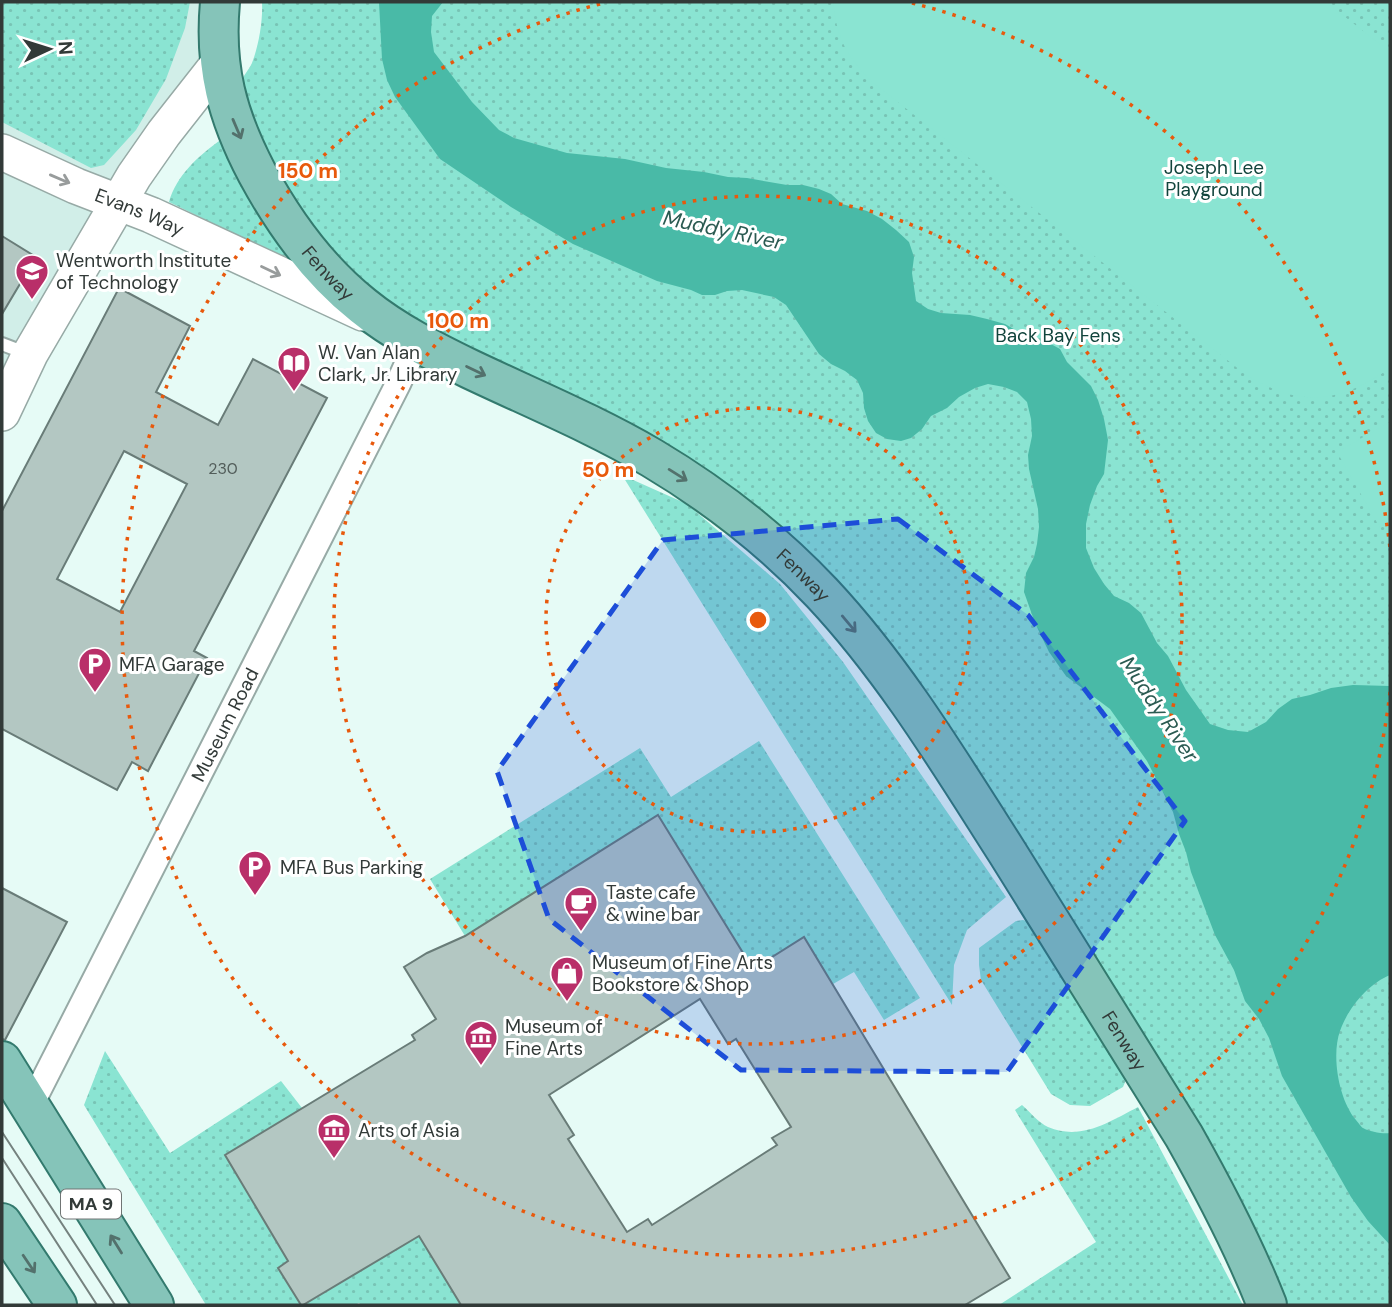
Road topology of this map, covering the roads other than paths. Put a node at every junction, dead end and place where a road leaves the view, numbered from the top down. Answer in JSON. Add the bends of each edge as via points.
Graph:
{"nodes":[{"id":1,"x":220,"y":2,"type":"edge"},
{"id":2,"x":219,"y":64,"type":"junction"},
{"id":3,"x":2,"y":152,"type":"edge"},
{"id":4,"x":119,"y":203,"type":"junction"},
{"id":5,"x":404,"y":334,"type":"junction"},
{"id":6,"x":16,"y":349,"type":"edge"},
{"id":7,"x":2,"y":413,"type":"edge"},
{"id":8,"x":2,"y":1061,"type":"edge"},
{"id":9,"x":30,"y":1107,"type":"junction"},
{"id":10,"x":2,"y":1223,"type":"edge"},
{"id":11,"x":57,"y":1305,"type":"edge"},
{"id":12,"x":154,"y":1305,"type":"edge"},
{"id":13,"x":1267,"y":1305,"type":"edge"}],
"edges":[{"from":1,"to":2,"type":"main road","name":"Fenway"},
{"from":2,"to":4,"type":"main road","via":[[144,161]]},
{"from":2,"to":5,"type":"main road","name":"Fenway","one_way":true,"via":[[232,118],[277,208],[340,285]]},
{"from":3,"to":4,"type":"main road","name":"Evans Way","one_way":true},
{"from":4,"to":5,"type":"main road","name":"Evans Way","one_way":true},
{"from":4,"to":6,"type":"main road"},
{"from":5,"to":9,"type":"street","name":"Museum Road","via":[[398,384]]},
{"from":5,"to":13,"type":"main road","name":"Fenway","one_way":true,"via":[[652,458],[766,540],[831,603],[935,740],[1122,1036],[1207,1176]]},
{"from":6,"to":7,"type":"main road"},
{"from":8,"to":9,"type":"main road","number":"MA 9"},
{"from":12,"to":9,"type":"main road","number":"MA 9","one_way":true},
{"from":10,"to":11,"type":"main road","one_way":true}]}
